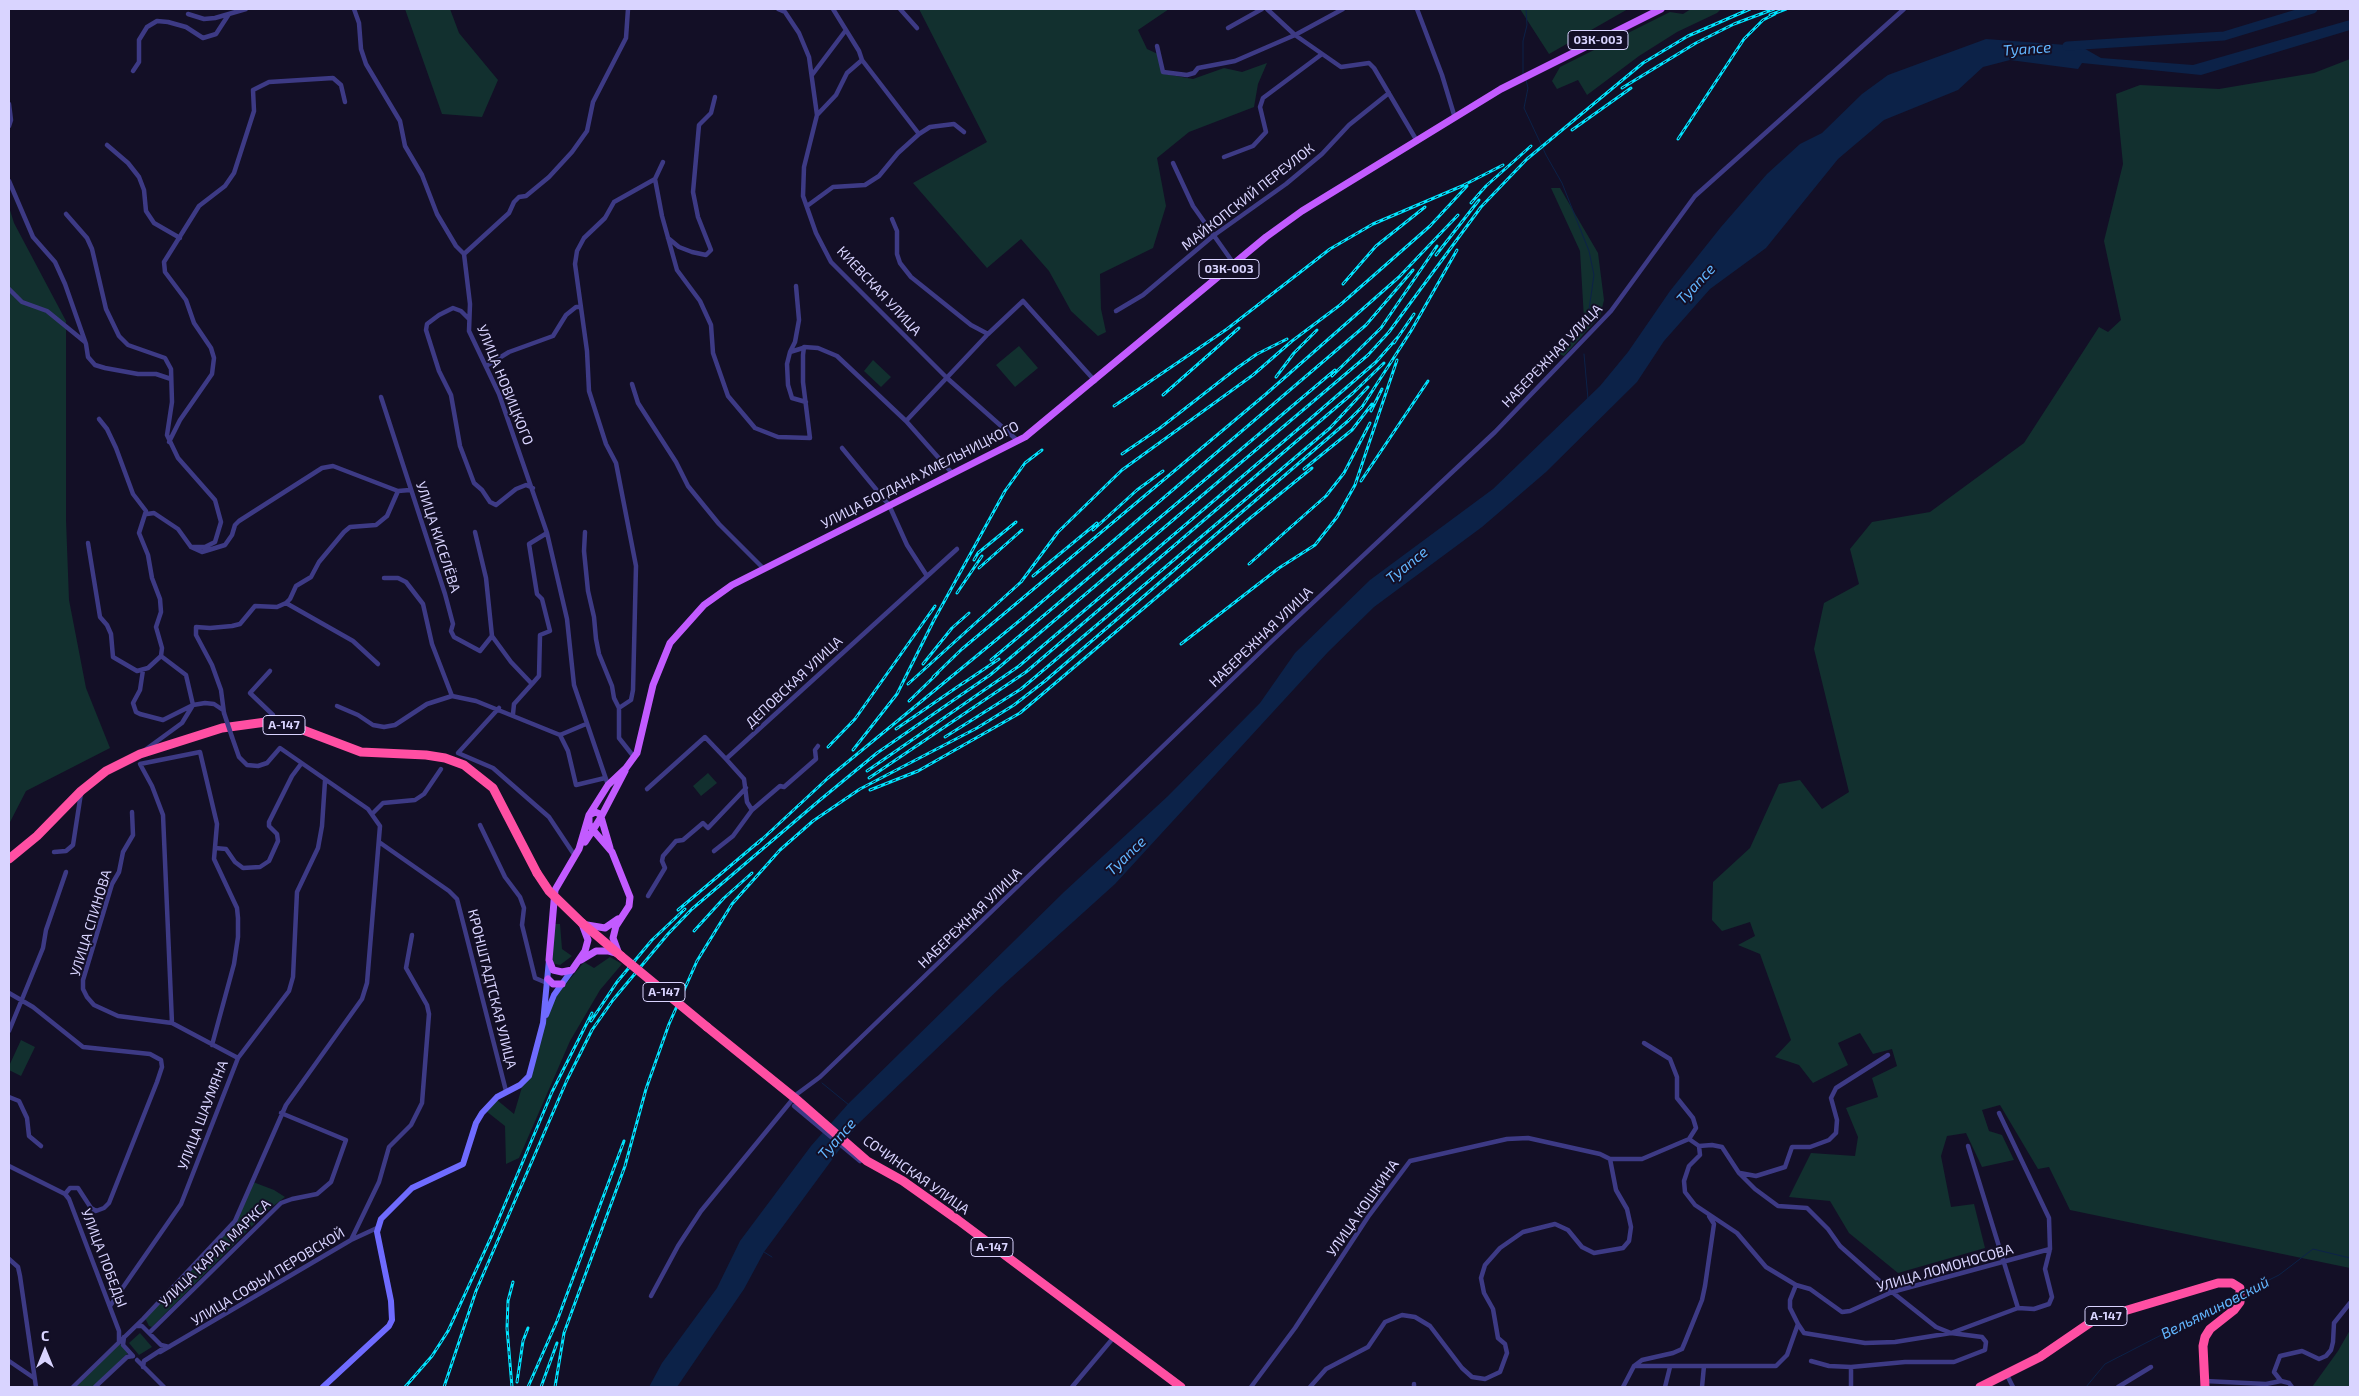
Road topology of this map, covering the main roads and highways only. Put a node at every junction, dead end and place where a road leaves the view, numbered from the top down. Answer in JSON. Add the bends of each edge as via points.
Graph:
{"nodes":[{"id":1,"x":1661,"y":9,"type":"edge"},
{"id":2,"x":626,"y":768,"type":"junction"},
{"id":3,"x":589,"y":815,"type":"junction"},
{"id":4,"x":601,"y":817,"type":"junction"},
{"id":5,"x":594,"y":830,"type":"junction"},
{"id":6,"x":585,"y":842,"type":"junction"},
{"id":7,"x":579,"y":848,"type":"junction"},
{"id":8,"x":613,"y":855,"type":"junction"},
{"id":9,"x":9,"y":859,"type":"edge"},
{"id":10,"x":625,"y":912,"type":"junction"},
{"id":11,"x":582,"y":923,"type":"junction"},
{"id":12,"x":621,"y":956,"type":"junction"},
{"id":13,"x":549,"y":960,"type":"junction"},
{"id":14,"x":577,"y":964,"type":"junction"},
{"id":15,"x":572,"y":970,"type":"junction"},
{"id":16,"x":547,"y":981,"type":"junction"},
{"id":17,"x":562,"y":984,"type":"junction"},
{"id":18,"x":542,"y":1023,"type":"junction"},
{"id":19,"x":2205,"y":1384,"type":"edge"},
{"id":20,"x":323,"y":1387,"type":"edge"},
{"id":21,"x":1180,"y":1387,"type":"edge"},
{"id":22,"x":1980,"y":1387,"type":"edge"}],
"edges":[{"from":1,"to":2,"type":"main road","name":"УЛИЦА БОГДАНА ХМЕЛЬНИЦКОГО","number":"03К-003","via":[[1519,80],[1302,211],[1018,441],[764,568],[713,597],[670,643],[653,685],[641,742]]},
{"from":2,"to":3,"type":"main road","via":[[607,781]]},
{"from":2,"to":4,"type":"main road"},
{"from":3,"to":4,"type":"main road","via":[[595,812]]},
{"from":3,"to":5,"type":"main road","via":[[589,824]]},
{"from":3,"to":7,"type":"main road"},
{"from":4,"to":5,"type":"main road"},
{"from":4,"to":8,"type":"main road"},
{"from":5,"to":6,"type":"main road"},
{"from":5,"to":8,"type":"main road"},
{"from":6,"to":7,"type":"main road"},
{"from":6,"to":8,"type":"main road","via":[[598,842]]},
{"from":7,"to":13,"type":"main road","via":[[555,890]]},
{"from":8,"to":10,"type":"main road","via":[[630,897]]},
{"from":9,"to":11,"type":"highway","number":"А-147","bridge":true,"via":[[106,771],[140,754],[222,728],[254,722],[273,723],[303,730],[361,752],[426,755],[464,765],[493,788],[537,873],[549,891]]},
{"from":10,"to":11,"type":"main road","via":[[605,928]]},
{"from":10,"to":12,"type":"main road","via":[[613,938]]},
{"from":11,"to":12,"type":"highway","number":"А-147"},
{"from":11,"to":14,"type":"main road","number":"А-147","via":[[588,940]]},
{"from":12,"to":14,"type":"main road","number":"А-147","via":[[608,950],[596,951]]},
{"from":12,"to":21,"type":"highway","name":"СОЧИНСКАЯ УЛИЦА","number":"А-147","bridge":true,"via":[[866,1163],[910,1186]]},
{"from":13,"to":15,"type":"main road","via":[[553,970]]},
{"from":13,"to":16,"type":"main road"},
{"from":14,"to":15,"type":"main road","number":"А-147"},
{"from":15,"to":17,"type":"main road"},
{"from":16,"to":17,"type":"main road"},
{"from":16,"to":18,"type":"main road"},
{"from":17,"to":18,"type":"main road"},
{"from":18,"to":20,"type":"main road","via":[[528,1076],[520,1085],[490,1103],[482,1113],[463,1164],[412,1188],[381,1218],[377,1228],[392,1320]]},
{"from":19,"to":22,"type":"highway","number":"А-147","via":[[2204,1337],[2234,1310],[2241,1295],[2237,1284],[2218,1283],[2094,1320],[2058,1346]]}]}
